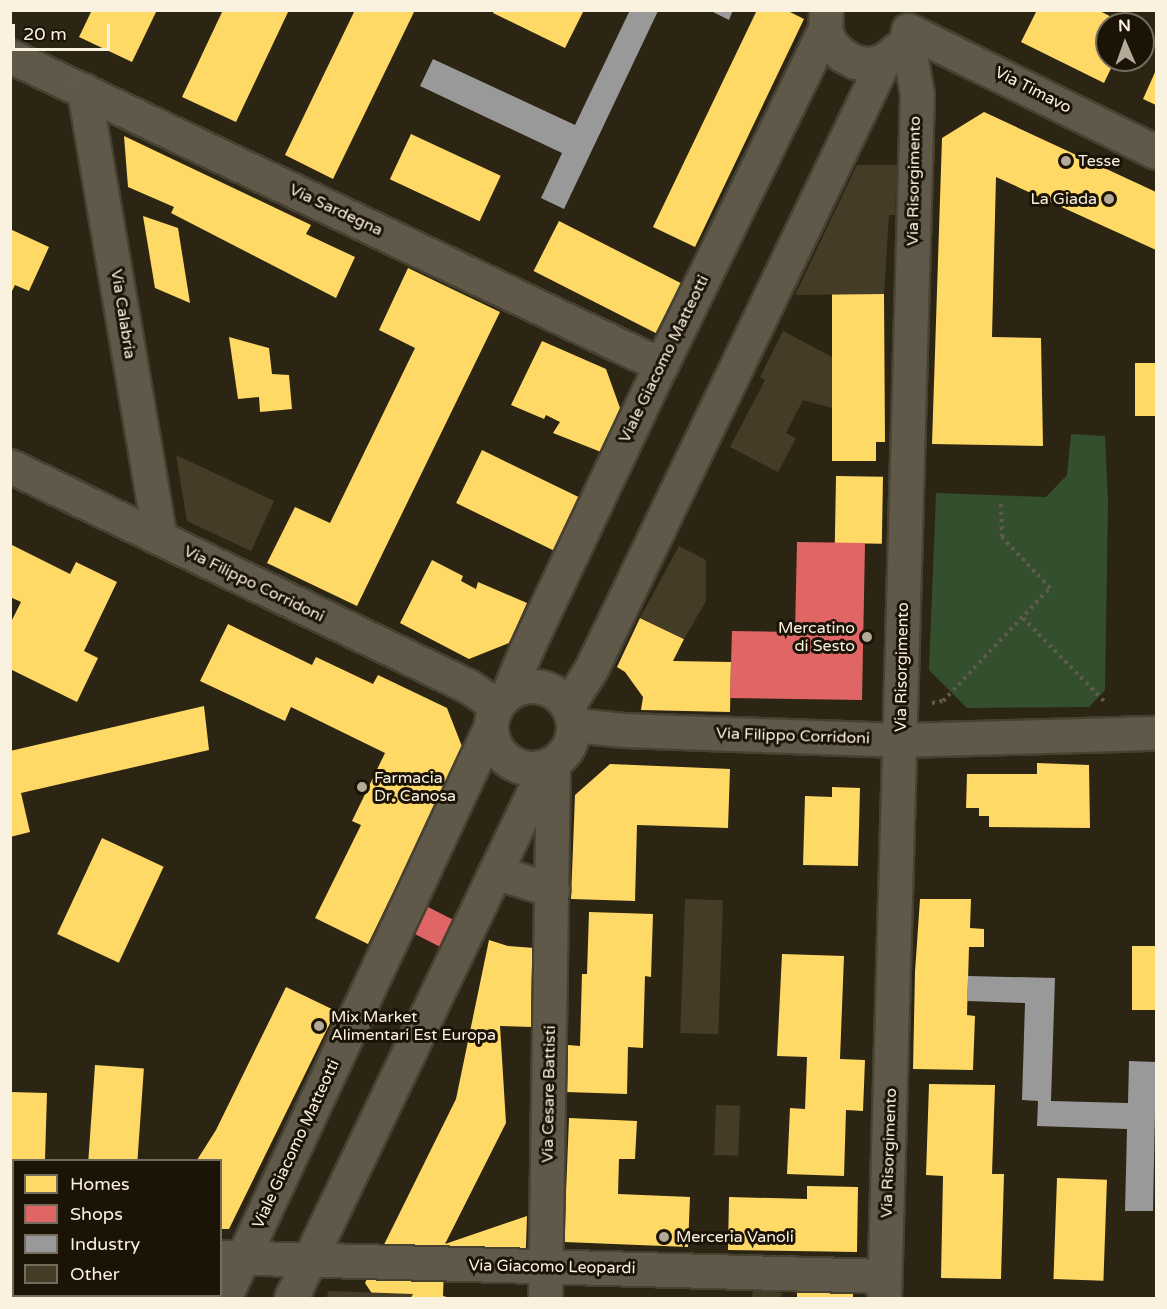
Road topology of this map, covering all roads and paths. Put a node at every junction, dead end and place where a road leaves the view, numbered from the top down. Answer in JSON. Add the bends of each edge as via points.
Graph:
{"nodes":[{"id":1,"x":826,"y":20,"type":"edge"},
{"id":2,"x":908,"y":25,"type":"edge"},
{"id":3,"x":10,"y":56,"type":"edge"},
{"id":4,"x":884,"y":60,"type":"junction"},
{"id":5,"x":84,"y":90,"type":"junction"},
{"id":6,"x":1156,"y":152,"type":"edge"},
{"id":7,"x":661,"y":365,"type":"junction"},
{"id":8,"x":10,"y":466,"type":"edge"},
{"id":9,"x":1001,"y":502,"type":"dead end"},
{"id":10,"x":160,"y":537,"type":"junction"},
{"id":11,"x":1023,"y":618,"type":"junction"},
{"id":12,"x":922,"y":705,"type":"dead end"},
{"id":13,"x":1108,"y":705,"type":"dead end"},
{"id":14,"x":498,"y":709,"type":"junction"},
{"id":15,"x":571,"y":715,"type":"junction"},
{"id":16,"x":1156,"y":733,"type":"edge"},
{"id":17,"x":900,"y":740,"type":"junction"},
{"id":18,"x":550,"y":764,"type":"junction"},
{"id":19,"x":495,"y":872,"type":"junction"},
{"id":20,"x":552,"y":890,"type":"junction"},
{"id":21,"x":232,"y":1257,"type":"edge"},
{"id":22,"x":310,"y":1259,"type":"junction"},
{"id":23,"x":546,"y":1266,"type":"junction"},
{"id":24,"x":884,"y":1287,"type":"edge"},
{"id":25,"x":224,"y":1299,"type":"edge"},
{"id":26,"x":291,"y":1299,"type":"edge"},
{"id":27,"x":545,"y":1299,"type":"edge"}],
"edges":[{"from":1,"to":4,"type":"street","name":"Viale Giacomo Matteotti","via":[[830,43],[842,55],[862,63]]},
{"from":1,"to":7,"type":"street","name":"Viale Giacomo Matteotti"},
{"from":2,"to":4,"type":"street","via":[[897,52]]},
{"from":2,"to":6,"type":"street","name":"Via Timavo"},
{"from":2,"to":17,"type":"street","name":"Via Risorgimento","via":[[917,94]]},
{"from":3,"to":5,"type":"street","name":"Via Sardegna"},
{"from":4,"to":15,"type":"street"},
{"from":5,"to":7,"type":"street","name":"Via Sardegna"},
{"from":5,"to":10,"type":"street","name":"Via Calabria"},
{"from":7,"to":14,"type":"street","name":"Viale Giacomo Matteotti"},
{"from":8,"to":10,"type":"street","name":"Via Filippo Corridoni"},
{"from":9,"to":11,"type":"path","via":[[1002,537],[1050,588]]},
{"from":10,"to":14,"type":"street","name":"Via Filippo Corridoni","via":[[468,686]]},
{"from":11,"to":12,"type":"path","via":[[943,701]]},
{"from":11,"to":13,"type":"path"},
{"from":14,"to":15,"type":"street","via":[[530,685],[551,690]]},
{"from":14,"to":18,"type":"street","via":[[496,747],[509,762],[527,768]]},
{"from":14,"to":21,"type":"street","name":"Viale Giacomo Matteotti"},
{"from":15,"to":17,"type":"street","name":"Via Filippo Corridoni","via":[[624,730]]},
{"from":15,"to":18,"type":"street","via":[[569,747]]},
{"from":16,"to":17,"type":"street","name":"Via Filippo Corridoni"},
{"from":17,"to":24,"type":"street","name":"Via Risorgimento"},
{"from":18,"to":19,"type":"street"},
{"from":18,"to":20,"type":"street","name":"Via Cesare Battisti"},
{"from":19,"to":20,"type":"street"},
{"from":19,"to":22,"type":"street"},
{"from":20,"to":23,"type":"street","name":"Via Cesare Battisti"},
{"from":21,"to":22,"type":"street","name":"Via Giacomo Leopardi"},
{"from":21,"to":25,"type":"street","name":"Viale Giacomo Matteotti"},
{"from":22,"to":23,"type":"street","name":"Via Giacomo Leopardi"},
{"from":22,"to":26,"type":"street"},
{"from":23,"to":24,"type":"street","name":"Via Giacomo Leopardi"},
{"from":23,"to":27,"type":"street","name":"Via Cesare Battisti"}]}
